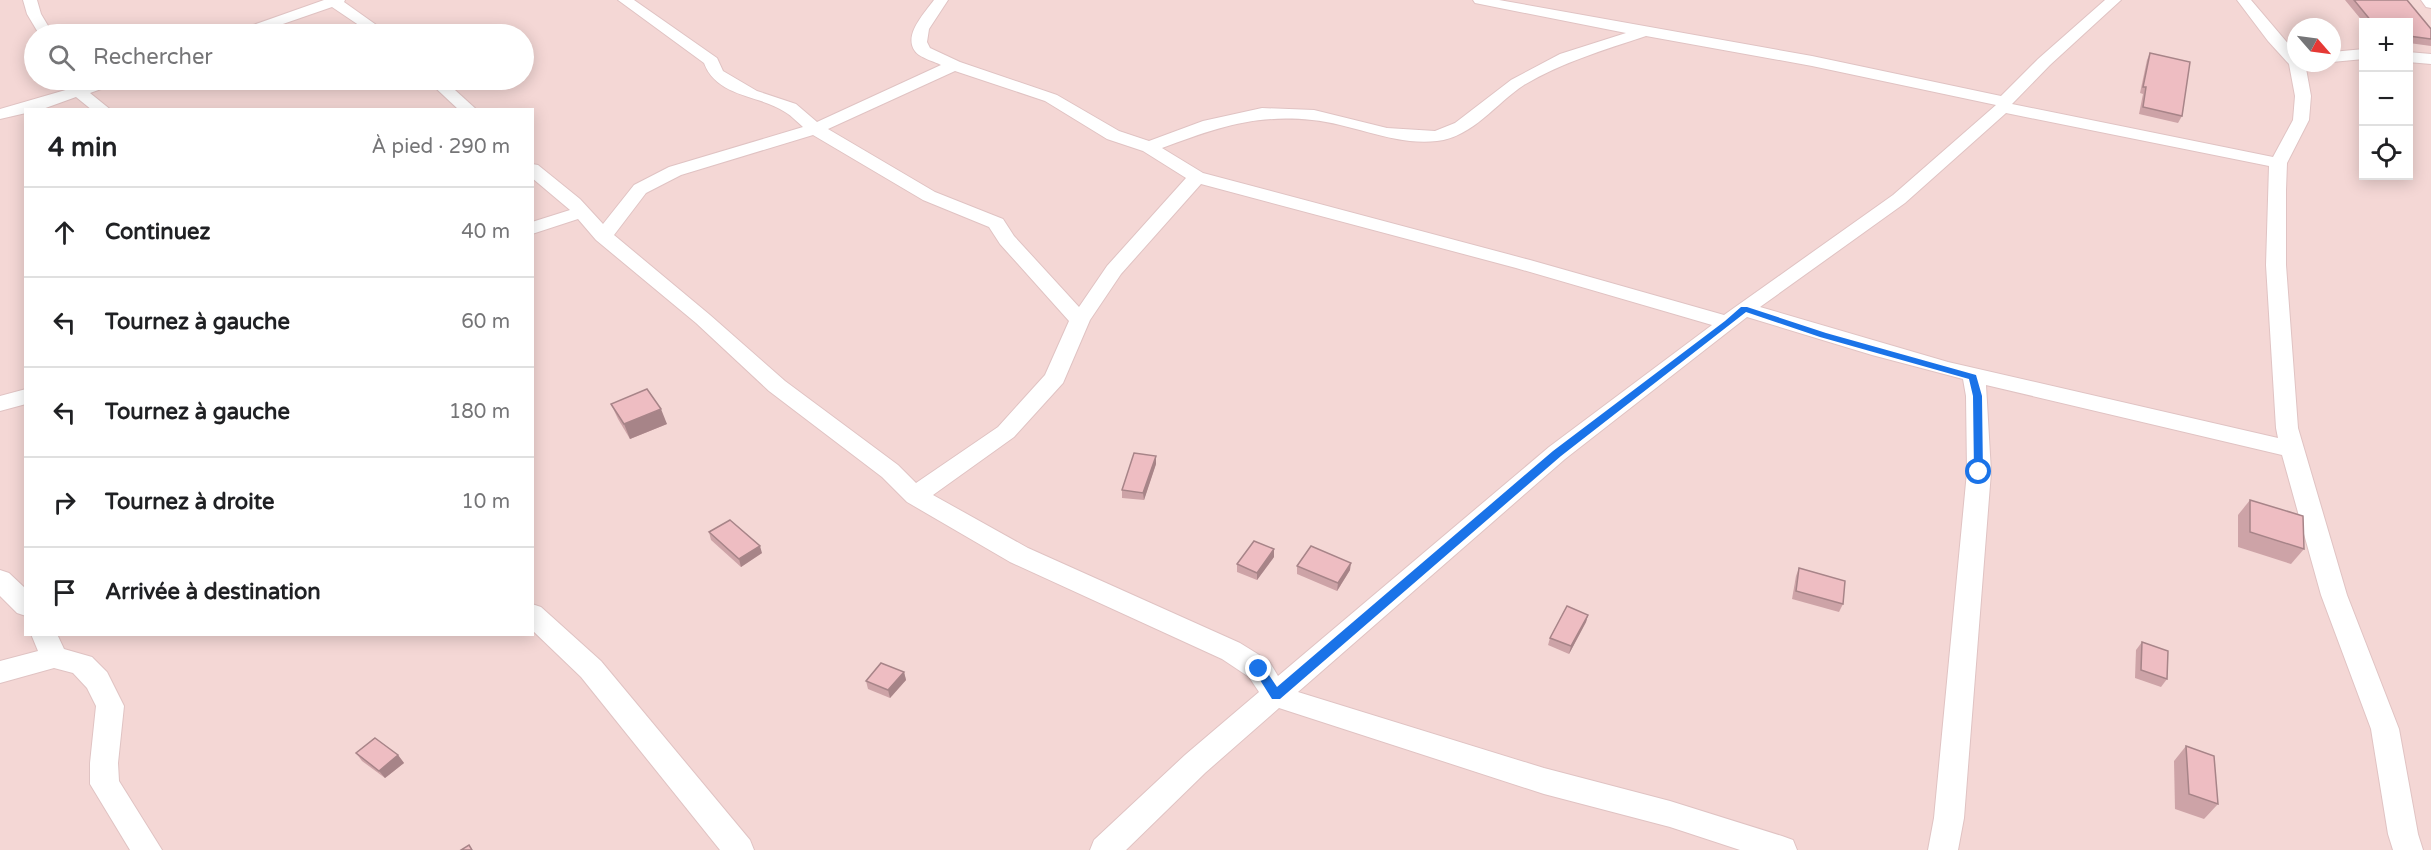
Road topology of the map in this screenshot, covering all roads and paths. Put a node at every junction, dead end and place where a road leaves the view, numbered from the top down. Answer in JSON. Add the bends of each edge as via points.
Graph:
{"nodes":[{"id":1,"x":30,"y":0,"type":"edge"},
{"id":2,"x":295,"y":0,"type":"edge"},
{"id":3,"x":626,"y":0,"type":"edge"},
{"id":4,"x":941,"y":0,"type":"edge"},
{"id":5,"x":1480,"y":0,"type":"edge"},
{"id":6,"x":2114,"y":0,"type":"edge"},
{"id":7,"x":2244,"y":0,"type":"edge"},
{"id":8,"x":2428,"y":0,"type":"edge"},
{"id":9,"x":336,"y":1,"type":"edge"},
{"id":10,"x":2431,"y":4,"type":"edge"},
{"id":11,"x":307,"y":11,"type":"junction"},
{"id":12,"x":40,"y":24,"type":"edge"},
{"id":13,"x":270,"y":24,"type":"edge"},
{"id":14,"x":367,"y":24,"type":"edge"},
{"id":15,"x":1646,"y":32,"type":"junction"},
{"id":16,"x":2272,"y":38,"type":"junction"},
{"id":17,"x":2287,"y":41,"type":"edge"},
{"id":18,"x":2287,"y":53,"type":"edge"},
{"id":19,"x":2341,"y":54,"type":"edge"},
{"id":20,"x":2359,"y":54,"type":"edge"},
{"id":21,"x":2413,"y":57,"type":"edge"},
{"id":22,"x":2431,"y":59,"type":"edge"},
{"id":23,"x":954,"y":65,"type":"junction"},
{"id":24,"x":2299,"y":72,"type":"edge"},
{"id":25,"x":66,"y":90,"type":"edge"},
{"id":26,"x":81,"y":90,"type":"edge"},
{"id":27,"x":446,"y":90,"type":"edge"},
{"id":28,"x":2004,"y":105,"type":"junction"},
{"id":29,"x":24,"y":108,"type":"edge"},
{"id":30,"x":25,"y":108,"type":"edge"},
{"id":31,"x":101,"y":108,"type":"edge"},
{"id":32,"x":467,"y":108,"type":"edge"},
{"id":33,"x":0,"y":114,"type":"edge"},
{"id":34,"x":815,"y":129,"type":"junction"},
{"id":35,"x":1149,"y":147,"type":"junction"},
{"id":36,"x":2278,"y":163,"type":"junction"},
{"id":37,"x":534,"y":171,"type":"edge"},
{"id":38,"x":1197,"y":177,"type":"junction"},
{"id":39,"x":581,"y":212,"type":"junction"},
{"id":40,"x":534,"y":227,"type":"edge"},
{"id":41,"x":603,"y":236,"type":"junction"},
{"id":42,"x":1736,"y":316,"type":"junction"},
{"id":43,"x":1080,"y":320,"type":"junction"},
{"id":44,"x":1973,"y":377,"type":"junction"},
{"id":45,"x":24,"y":397,"type":"edge"},
{"id":46,"x":0,"y":404,"type":"edge"},
{"id":47,"x":2292,"y":449,"type":"junction"},
{"id":48,"x":915,"y":496,"type":"junction"},
{"id":49,"x":0,"y":580,"type":"edge"},
{"id":50,"x":24,"y":604,"type":"edge"},
{"id":51,"x":534,"y":616,"type":"edge"},
{"id":52,"x":49,"y":646,"type":"edge"},
{"id":53,"x":0,"y":672,"type":"edge"},
{"id":54,"x":1276,"y":696,"type":"junction"},
{"id":55,"x":147,"y":850,"type":"edge"},
{"id":56,"x":739,"y":850,"type":"edge"},
{"id":57,"x":1105,"y":850,"type":"edge"},
{"id":58,"x":1782,"y":850,"type":"edge"},
{"id":59,"x":1943,"y":850,"type":"edge"},
{"id":60,"x":2408,"y":850,"type":"edge"}],
"edges":[{"from":1,"to":12,"type":"street"},
{"from":2,"to":11,"type":"street"},
{"from":3,"to":34,"type":"street","via":[[711,61],[717,74],[751,94],[790,107]]},
{"from":4,"to":23,"type":"street","via":[[921,29],[919,42],[924,51]]},
{"from":5,"to":15,"type":"street"},
{"from":6,"to":28,"type":"street","via":[[2044,62]]},
{"from":7,"to":16,"type":"street"},
{"from":8,"to":10,"type":"street"},
{"from":9,"to":11,"type":"street"},
{"from":9,"to":14,"type":"street"},
{"from":11,"to":13,"type":"street"},
{"from":15,"to":28,"type":"street","via":[[1892,77]]},
{"from":15,"to":35,"type":"street","via":[[1565,57],[1517,83],[1461,128],[1437,136],[1387,133],[1314,115],[1262,113],[1209,125]]},
{"from":16,"to":17,"type":"street"},
{"from":16,"to":18,"type":"street"},
{"from":19,"to":20,"type":"street"},
{"from":21,"to":22,"type":"street"},
{"from":23,"to":34,"type":"street"},
{"from":23,"to":35,"type":"street","via":[[1051,98],[1113,135]]},
{"from":24,"to":36,"type":"street","via":[[2303,96],[2301,120]]},
{"from":25,"to":30,"type":"street"},
{"from":26,"to":31,"type":"street"},
{"from":27,"to":32,"type":"street"},
{"from":28,"to":36,"type":"street"},
{"from":28,"to":42,"type":"street","via":[[1899,199]]},
{"from":29,"to":33,"type":"street"},
{"from":34,"to":41,"type":"street","via":[[666,176],[640,189]]},
{"from":34,"to":43,"type":"street","via":[[929,195],[996,223]]},
{"from":35,"to":38,"type":"street"},
{"from":36,"to":47,"type":"street","via":[[2276,264],[2287,428]]},
{"from":37,"to":39,"type":"street"},
{"from":38,"to":42,"type":"street","via":[[1434,242]]},
{"from":38,"to":43,"type":"street","via":[[1114,270]]},
{"from":39,"to":40,"type":"street"},
{"from":39,"to":41,"type":"street"},
{"from":41,"to":48,"type":"street","via":[[777,386],[890,471]]},
{"from":42,"to":44,"type":"street","via":[[1823,335]]},
{"from":42,"to":54,"type":"street","via":[[1557,453]]},
{"from":43,"to":48,"type":"street","via":[[1055,378],[1006,432]]},
{"from":44,"to":47,"type":"street"},
{"from":44,"to":59,"type":"street","via":[[1979,472]]},
{"from":45,"to":46,"type":"street"},
{"from":47,"to":60,"type":"street","via":[[2334,595],[2385,729]]},
{"from":48,"to":54,"type":"street","via":[[1019,555],[1230,651],[1259,669]]},
{"from":49,"to":50,"type":"street"},
{"from":51,"to":56,"type":"street","via":[[591,669]]},
{"from":52,"to":53,"type":"street"},
{"from":52,"to":55,"type":"street","via":[[82,664],[97,680],[110,706],[105,784]]},
{"from":54,"to":57,"type":"street","via":[[1196,764]]},
{"from":54,"to":58,"type":"street","via":[[1544,781],[1679,817]]}]}
